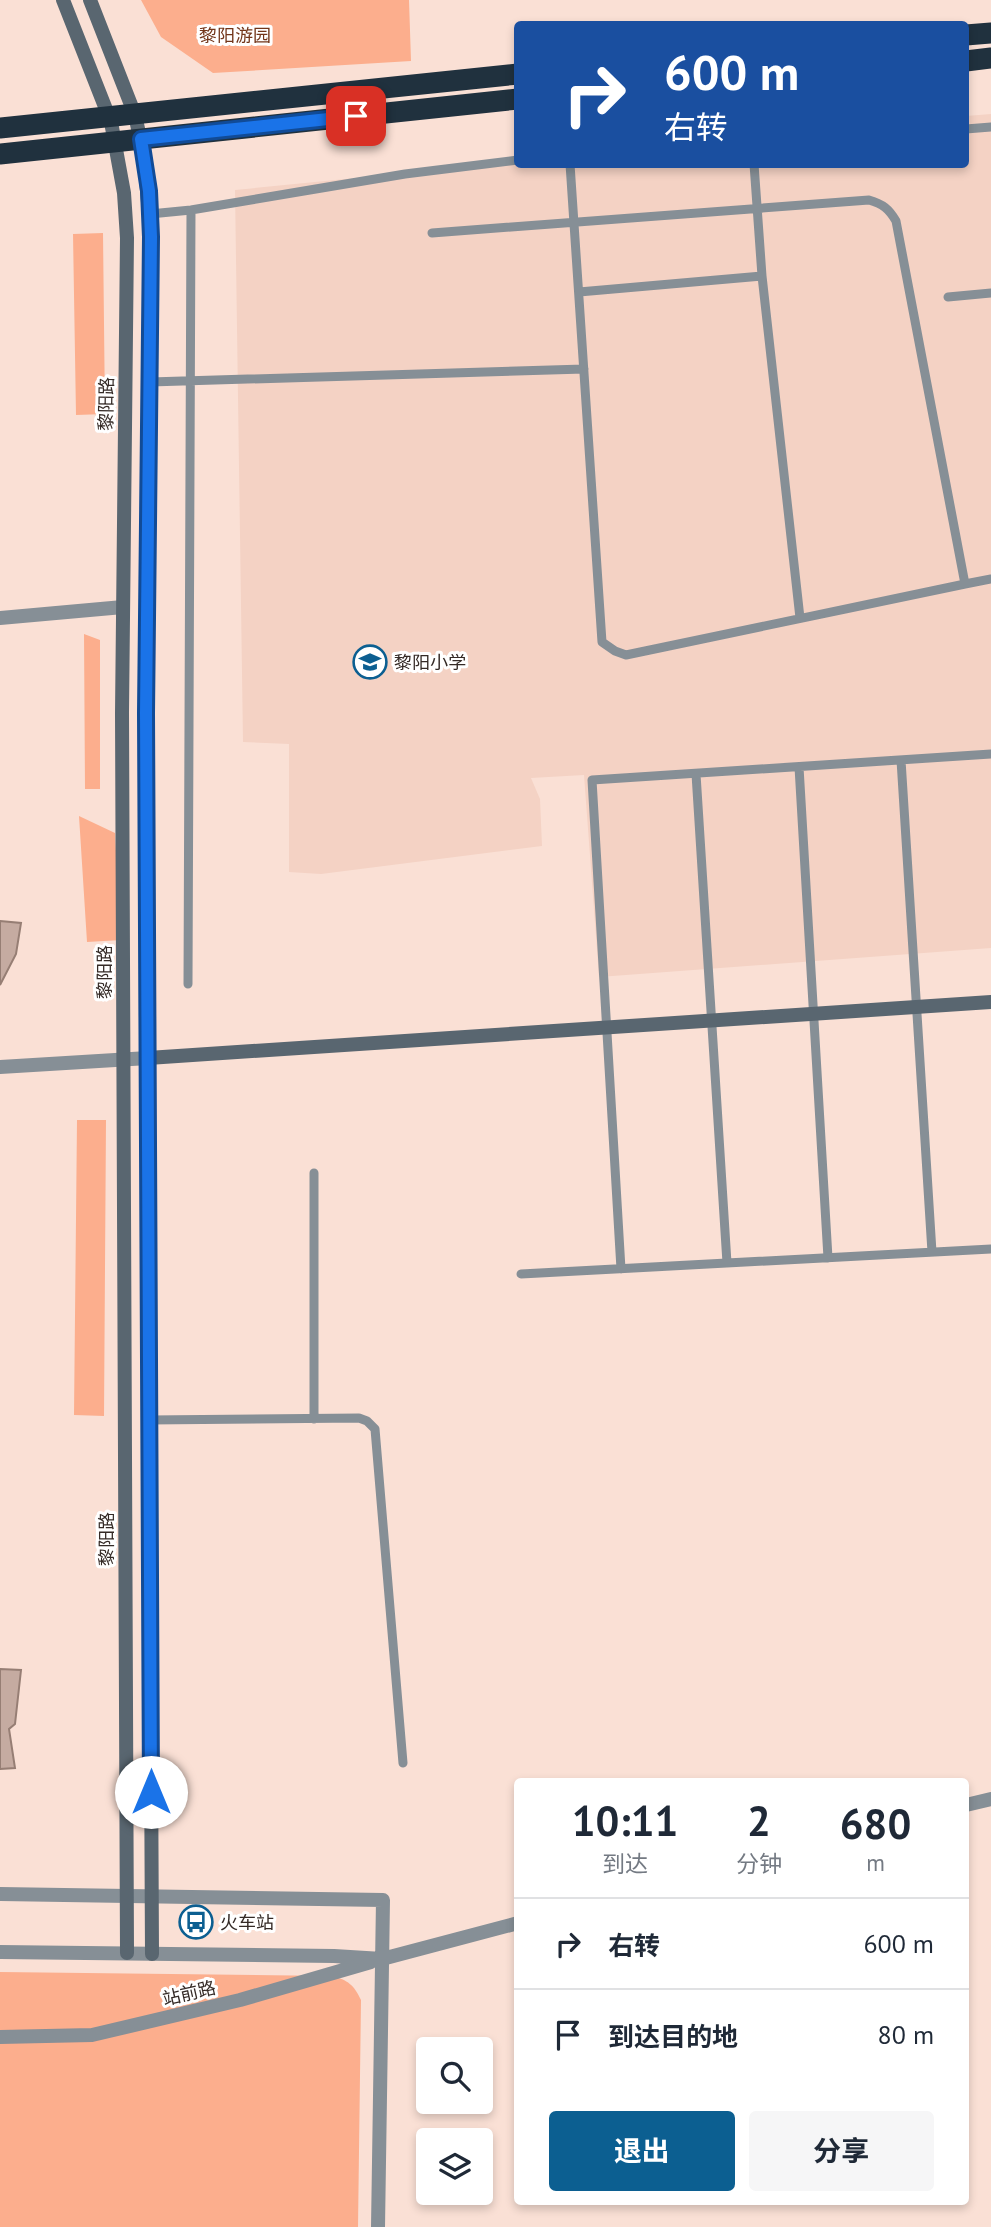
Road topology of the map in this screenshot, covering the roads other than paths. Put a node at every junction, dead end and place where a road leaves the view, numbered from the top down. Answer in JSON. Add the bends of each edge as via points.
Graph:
{"nodes":[{"id":1,"x":64,"y":0,"type":"edge"},
{"id":2,"x":90,"y":0,"type":"edge"},
{"id":3,"x":991,"y":33,"type":"edge"},
{"id":4,"x":969,"y":36,"type":"edge"},
{"id":5,"x":991,"y":58,"type":"edge"},
{"id":6,"x":969,"y":61,"type":"edge"},
{"id":7,"x":514,"y":74,"type":"edge"},
{"id":8,"x":514,"y":99,"type":"edge"},
{"id":9,"x":135,"y":114,"type":"junction"},
{"id":10,"x":109,"y":117,"type":"junction"},
{"id":11,"x":991,"y":127,"type":"edge"},
{"id":12,"x":0,"y":128,"type":"edge"},
{"id":13,"x":969,"y":129,"type":"edge"},
{"id":14,"x":141,"y":139,"type":"junction"},
{"id":15,"x":116,"y":141,"type":"junction"},
{"id":16,"x":0,"y":154,"type":"edge"},
{"id":17,"x":514,"y":160,"type":"edge"},
{"id":18,"x":570,"y":168,"type":"edge"},
{"id":19,"x":754,"y":168,"type":"edge"},
{"id":20,"x":756,"y":209,"type":"junction"},
{"id":21,"x":191,"y":210,"type":"junction"},
{"id":22,"x":150,"y":214,"type":"junction"},
{"id":23,"x":574,"y":222,"type":"junction"},
{"id":24,"x":432,"y":233,"type":"dead end"},
{"id":25,"x":762,"y":276,"type":"junction"},
{"id":26,"x":579,"y":292,"type":"junction"},
{"id":27,"x":991,"y":293,"type":"edge"},
{"id":28,"x":948,"y":297,"type":"dead end"},
{"id":29,"x":584,"y":369,"type":"junction"},
{"id":30,"x":191,"y":380,"type":"junction"},
{"id":31,"x":150,"y":382,"type":"junction"},
{"id":32,"x":991,"y":579,"type":"edge"},
{"id":33,"x":965,"y":584,"type":"junction"},
{"id":34,"x":123,"y":607,"type":"junction"},
{"id":35,"x":0,"y":618,"type":"edge"},
{"id":36,"x":800,"y":618,"type":"junction"},
{"id":37,"x":991,"y":754,"type":"edge"},
{"id":38,"x":901,"y":760,"type":"junction"},
{"id":39,"x":799,"y":767,"type":"junction"},
{"id":40,"x":696,"y":774,"type":"junction"},
{"id":41,"x":188,"y":984,"type":"dead end"},
{"id":42,"x":991,"y":1002,"type":"edge"},
{"id":43,"x":916,"y":1007,"type":"junction"},
{"id":44,"x":814,"y":1014,"type":"junction"},
{"id":45,"x":711,"y":1021,"type":"junction"},
{"id":46,"x":607,"y":1028,"type":"junction"},
{"id":47,"x":148,"y":1058,"type":"junction"},
{"id":48,"x":123,"y":1059,"type":"junction"},
{"id":49,"x":0,"y":1067,"type":"edge"},
{"id":50,"x":314,"y":1173,"type":"dead end"},
{"id":51,"x":991,"y":1249,"type":"edge"},
{"id":52,"x":932,"y":1252,"type":"junction"},
{"id":53,"x":828,"y":1258,"type":"junction"},
{"id":54,"x":727,"y":1263,"type":"junction"},
{"id":55,"x":621,"y":1269,"type":"junction"},
{"id":56,"x":521,"y":1274,"type":"dead end"},
{"id":57,"x":314,"y":1419,"type":"junction"},
{"id":58,"x":149,"y":1420,"type":"junction"},
{"id":59,"x":403,"y":1763,"type":"dead end"},
{"id":60,"x":991,"y":1799,"type":"edge"},
{"id":61,"x":969,"y":1804,"type":"edge"},
{"id":62,"x":0,"y":1894,"type":"edge"},
{"id":63,"x":127,"y":1896,"type":"junction"},
{"id":64,"x":151,"y":1896,"type":"junction"},
{"id":65,"x":514,"y":1924,"type":"edge"},
{"id":66,"x":0,"y":1952,"type":"edge"},
{"id":67,"x":127,"y":1954,"type":"junction"},
{"id":68,"x":152,"y":1954,"type":"junction"},
{"id":69,"x":382,"y":1959,"type":"junction"},
{"id":70,"x":0,"y":2038,"type":"edge"},
{"id":71,"x":379,"y":2227,"type":"edge"}],
"edges":[{"from":1,"to":10,"type":"main road","name":"黎阳路"},
{"from":2,"to":9,"type":"main road"},
{"from":3,"to":4,"type":"highway"},
{"from":5,"to":6,"type":"highway"},
{"from":7,"to":9,"type":"highway"},
{"from":8,"to":14,"type":"highway"},
{"from":9,"to":10,"type":"highway"},
{"from":9,"to":14,"type":"main road"},
{"from":10,"to":12,"type":"highway"},
{"from":10,"to":15,"type":"main road","name":"黎阳路"},
{"from":11,"to":13,"type":"lane"},
{"from":14,"to":15,"type":"highway"},
{"from":14,"to":22,"type":"main road"},
{"from":15,"to":16,"type":"highway"},
{"from":15,"to":34,"type":"main road","name":"黎阳路","via":[[127,237]]},
{"from":17,"to":21,"type":"lane"},
{"from":18,"to":23,"type":"lane"},
{"from":19,"to":20,"type":"lane"},
{"from":20,"to":23,"type":"lane"},
{"from":20,"to":25,"type":"lane"},
{"from":20,"to":33,"type":"lane","via":[[869,200],[889,210],[896,221]]},
{"from":21,"to":22,"type":"lane"},
{"from":21,"to":30,"type":"lane"},
{"from":22,"to":31,"type":"main road"},
{"from":23,"to":24,"type":"lane"},
{"from":23,"to":26,"type":"lane"},
{"from":25,"to":26,"type":"lane"},
{"from":25,"to":36,"type":"lane"},
{"from":26,"to":29,"type":"lane"},
{"from":27,"to":28,"type":"lane"},
{"from":29,"to":30,"type":"lane"},
{"from":29,"to":36,"type":"lane","via":[[602,642],[626,655]]},
{"from":30,"to":31,"type":"lane"},
{"from":30,"to":41,"type":"lane"},
{"from":31,"to":47,"type":"main road"},
{"from":32,"to":33,"type":"lane"},
{"from":33,"to":36,"type":"lane"},
{"from":34,"to":35,"type":"street"},
{"from":34,"to":48,"type":"main road","name":"黎阳路"},
{"from":37,"to":38,"type":"lane"},
{"from":38,"to":39,"type":"lane"},
{"from":38,"to":43,"type":"lane"},
{"from":39,"to":40,"type":"lane"},
{"from":39,"to":44,"type":"lane"},
{"from":40,"to":45,"type":"lane"},
{"from":40,"to":46,"type":"lane","via":[[592,780]]},
{"from":42,"to":43,"type":"main road"},
{"from":43,"to":44,"type":"main road"},
{"from":43,"to":52,"type":"lane"},
{"from":44,"to":45,"type":"main road"},
{"from":44,"to":53,"type":"lane"},
{"from":45,"to":46,"type":"main road"},
{"from":45,"to":54,"type":"lane"},
{"from":46,"to":47,"type":"main road"},
{"from":46,"to":55,"type":"lane"},
{"from":47,"to":48,"type":"street"},
{"from":47,"to":58,"type":"main road"},
{"from":48,"to":49,"type":"street"},
{"from":48,"to":63,"type":"main road","name":"黎阳路"},
{"from":50,"to":57,"type":"lane"},
{"from":51,"to":52,"type":"lane"},
{"from":52,"to":53,"type":"lane"},
{"from":53,"to":54,"type":"lane"},
{"from":54,"to":55,"type":"lane"},
{"from":55,"to":56,"type":"lane"},
{"from":57,"to":58,"type":"lane"},
{"from":57,"to":59,"type":"lane","via":[[359,1418],[375,1429]]},
{"from":58,"to":64,"type":"main road"},
{"from":60,"to":61,"type":"street"},
{"from":62,"to":63,"type":"street"},
{"from":63,"to":64,"type":"street"},
{"from":63,"to":67,"type":"main road","name":"黎阳路"},
{"from":64,"to":68,"type":"main road"},
{"from":64,"to":69,"type":"street","via":[[383,1900]]},
{"from":65,"to":69,"type":"street"},
{"from":66,"to":67,"type":"street"},
{"from":67,"to":68,"type":"street"},
{"from":68,"to":69,"type":"street"},
{"from":69,"to":70,"type":"street","name":"站前路","via":[[240,2000],[92,2035]]},
{"from":69,"to":71,"type":"street"}]}
